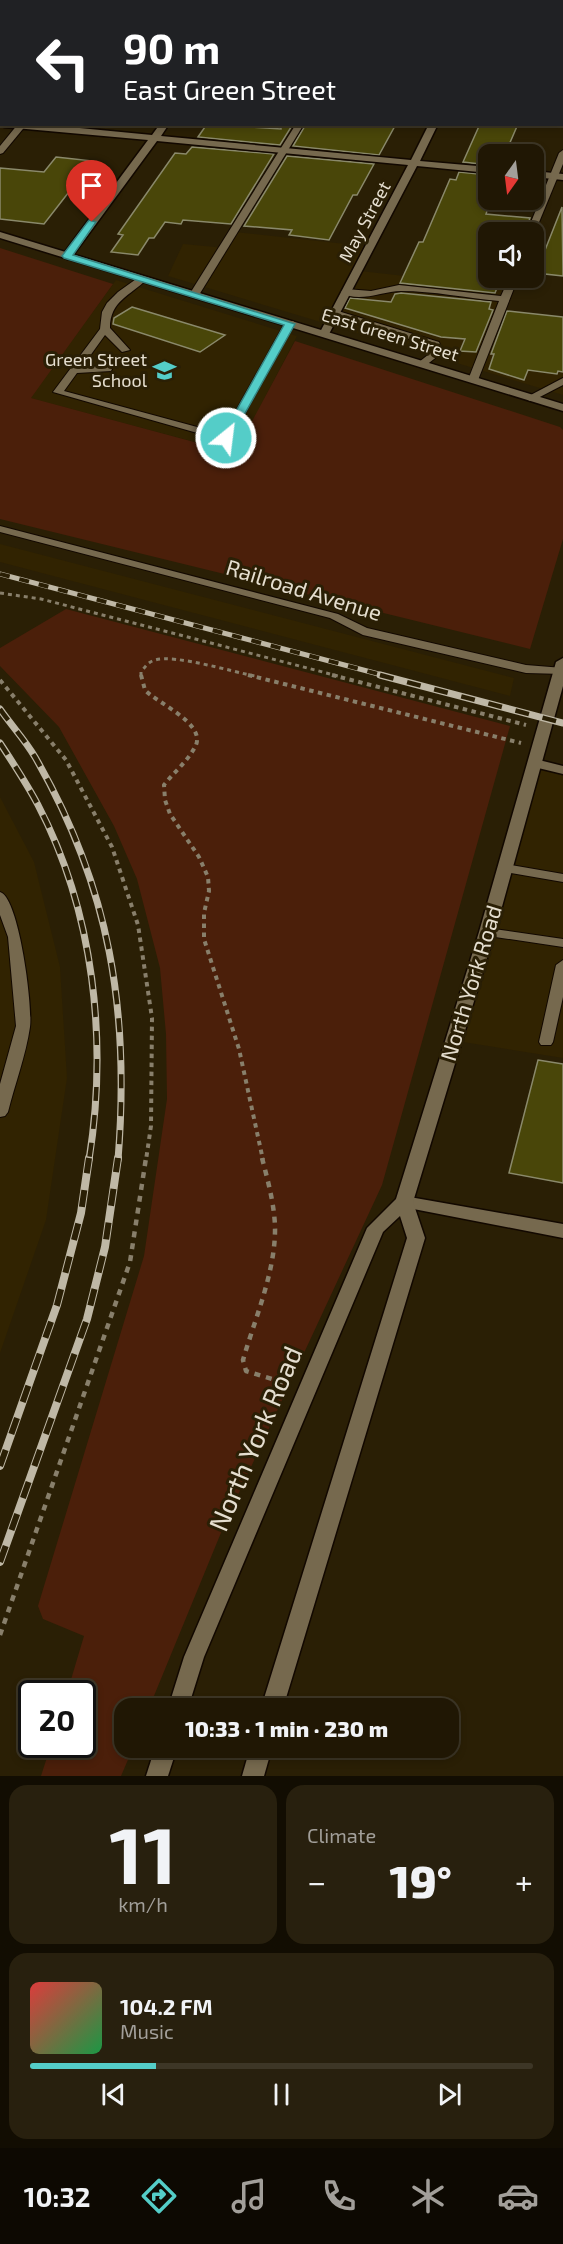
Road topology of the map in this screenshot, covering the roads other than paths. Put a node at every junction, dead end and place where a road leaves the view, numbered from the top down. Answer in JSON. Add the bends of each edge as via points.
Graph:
{"nodes":[{"id":1,"x":21,"y":126,"type":"edge"},
{"id":2,"x":31,"y":126,"type":"edge"},
{"id":3,"x":164,"y":126,"type":"edge"},
{"id":4,"x":299,"y":126,"type":"edge"},
{"id":5,"x":433,"y":126,"type":"edge"},
{"id":6,"x":154,"y":139,"type":"junction"},
{"id":7,"x":0,"y":151,"type":"edge"},
{"id":8,"x":283,"y":151,"type":"junction"},
{"id":9,"x":563,"y":153,"type":"edge"},
{"id":10,"x":414,"y":164,"type":"junction"},
{"id":11,"x":478,"y":169,"type":"edge"},
{"id":12,"x":558,"y":177,"type":"edge"},
{"id":13,"x":536,"y":222,"type":"edge"},
{"id":14,"x":0,"y":235,"type":"edge"},
{"id":15,"x":67,"y":256,"type":"junction"},
{"id":16,"x":142,"y":279,"type":"junction"},
{"id":17,"x":509,"y":288,"type":"edge"},
{"id":18,"x":346,"y":292,"type":"junction"},
{"id":19,"x":194,"y":295,"type":"junction"},
{"id":20,"x":505,"y":299,"type":"junction"},
{"id":21,"x":335,"y":313,"type":"junction"},
{"id":22,"x":290,"y":324,"type":"junction"},
{"id":23,"x":105,"y":329,"type":"junction"},
{"id":24,"x":324,"y":334,"type":"junction"},
{"id":25,"x":125,"y":350,"type":"dead end"},
{"id":26,"x":422,"y":364,"type":"junction"},
{"id":27,"x":107,"y":369,"type":"dead end"},
{"id":28,"x":74,"y":370,"type":"junction"},
{"id":29,"x":473,"y":380,"type":"junction"},
{"id":30,"x":563,"y":381,"type":"edge"},
{"id":31,"x":530,"y":398,"type":"junction"},
{"id":32,"x":563,"y":408,"type":"edge"},
{"id":33,"x":0,"y":529,"type":"edge"},
{"id":34,"x":562,"y":668,"type":"edge"},
{"id":35,"x":537,"y":756,"type":"junction"},
{"id":36,"x":563,"y":770,"type":"edge"},
{"id":37,"x":505,"y":868,"type":"junction"},
{"id":38,"x":563,"y":878,"type":"edge"},
{"id":39,"x":0,"y":896,"type":"edge"},
{"id":40,"x":487,"y":932,"type":"junction"},
{"id":41,"x":563,"y":944,"type":"edge"},
{"id":42,"x":563,"y":965,"type":"edge"},
{"id":43,"x":546,"y":1042,"type":"dead end"},
{"id":44,"x":0,"y":1112,"type":"edge"},
{"id":45,"x":404,"y":1202,"type":"junction"},
{"id":46,"x":563,"y":1231,"type":"edge"},
{"id":47,"x":181,"y":1698,"type":"edge"},
{"id":48,"x":275,"y":1698,"type":"edge"},
{"id":49,"x":162,"y":1758,"type":"edge"},
{"id":50,"x":258,"y":1758,"type":"edge"},
{"id":51,"x":157,"y":1776,"type":"edge"},
{"id":52,"x":253,"y":1776,"type":"edge"}],
"edges":[{"from":1,"to":7,"type":"lane"},
{"from":2,"to":6,"type":"street"},
{"from":3,"to":6,"type":"street"},
{"from":4,"to":8,"type":"lane"},
{"from":5,"to":10,"type":"street","name":"May Street"},
{"from":6,"to":8,"type":"street"},
{"from":6,"to":15,"type":"street"},
{"from":8,"to":10,"type":"street"},
{"from":8,"to":19,"type":"lane"},
{"from":9,"to":12,"type":"lane"},
{"from":10,"to":11,"type":"street"},
{"from":10,"to":18,"type":"street","name":"May Street"},
{"from":12,"to":13,"type":"lane"},
{"from":14,"to":15,"type":"street","name":"East Green Street"},
{"from":15,"to":16,"type":"street","name":"East Green Street"},
{"from":16,"to":19,"type":"street","name":"East Green Street"},
{"from":16,"to":23,"type":"lane","via":[[117,297],[104,315]]},
{"from":17,"to":20,"type":"lane"},
{"from":18,"to":20,"type":"lane","via":[[371,294],[399,288]]},
{"from":18,"to":21,"type":"street","name":"May Street"},
{"from":19,"to":22,"type":"street","name":"East Green Street"},
{"from":20,"to":29,"type":"lane"},
{"from":21,"to":24,"type":"street","name":"May Street"},
{"from":21,"to":26,"type":"lane","via":[[436,345],[438,352]]},
{"from":22,"to":24,"type":"street","name":"East Green Street"},
{"from":22,"to":28,"type":"lane","via":[[226,438],[58,392]]},
{"from":23,"to":25,"type":"lane"},
{"from":23,"to":28,"type":"lane"},
{"from":24,"to":26,"type":"street","name":"East Green Street"},
{"from":26,"to":29,"type":"street","name":"East Green Street"},
{"from":27,"to":28,"type":"lane"},
{"from":29,"to":31,"type":"street","name":"East Green Street"},
{"from":30,"to":31,"type":"lane"},
{"from":31,"to":32,"type":"street","name":"East Green Street"},
{"from":33,"to":34,"type":"lane","name":"Railroad Avenue","via":[[334,616],[363,631],[526,669]]},
{"from":34,"to":35,"type":"street","name":"North York Road"},
{"from":35,"to":36,"type":"street"},
{"from":35,"to":37,"type":"street","name":"North York Road"},
{"from":37,"to":38,"type":"lane"},
{"from":37,"to":40,"type":"street","name":"North York Road"},
{"from":39,"to":44,"type":"lane","via":[[15,937],[23,1026]]},
{"from":40,"to":41,"type":"lane"},
{"from":40,"to":45,"type":"street","name":"North York Road"},
{"from":42,"to":43,"type":"lane"},
{"from":45,"to":46,"type":"street"},
{"from":45,"to":47,"type":"street","name":"North York Road","via":[[376,1228],[194,1657]]},
{"from":45,"to":48,"type":"street","via":[[416,1238]]},
{"from":49,"to":51,"type":"street"},
{"from":50,"to":52,"type":"street"}]}
